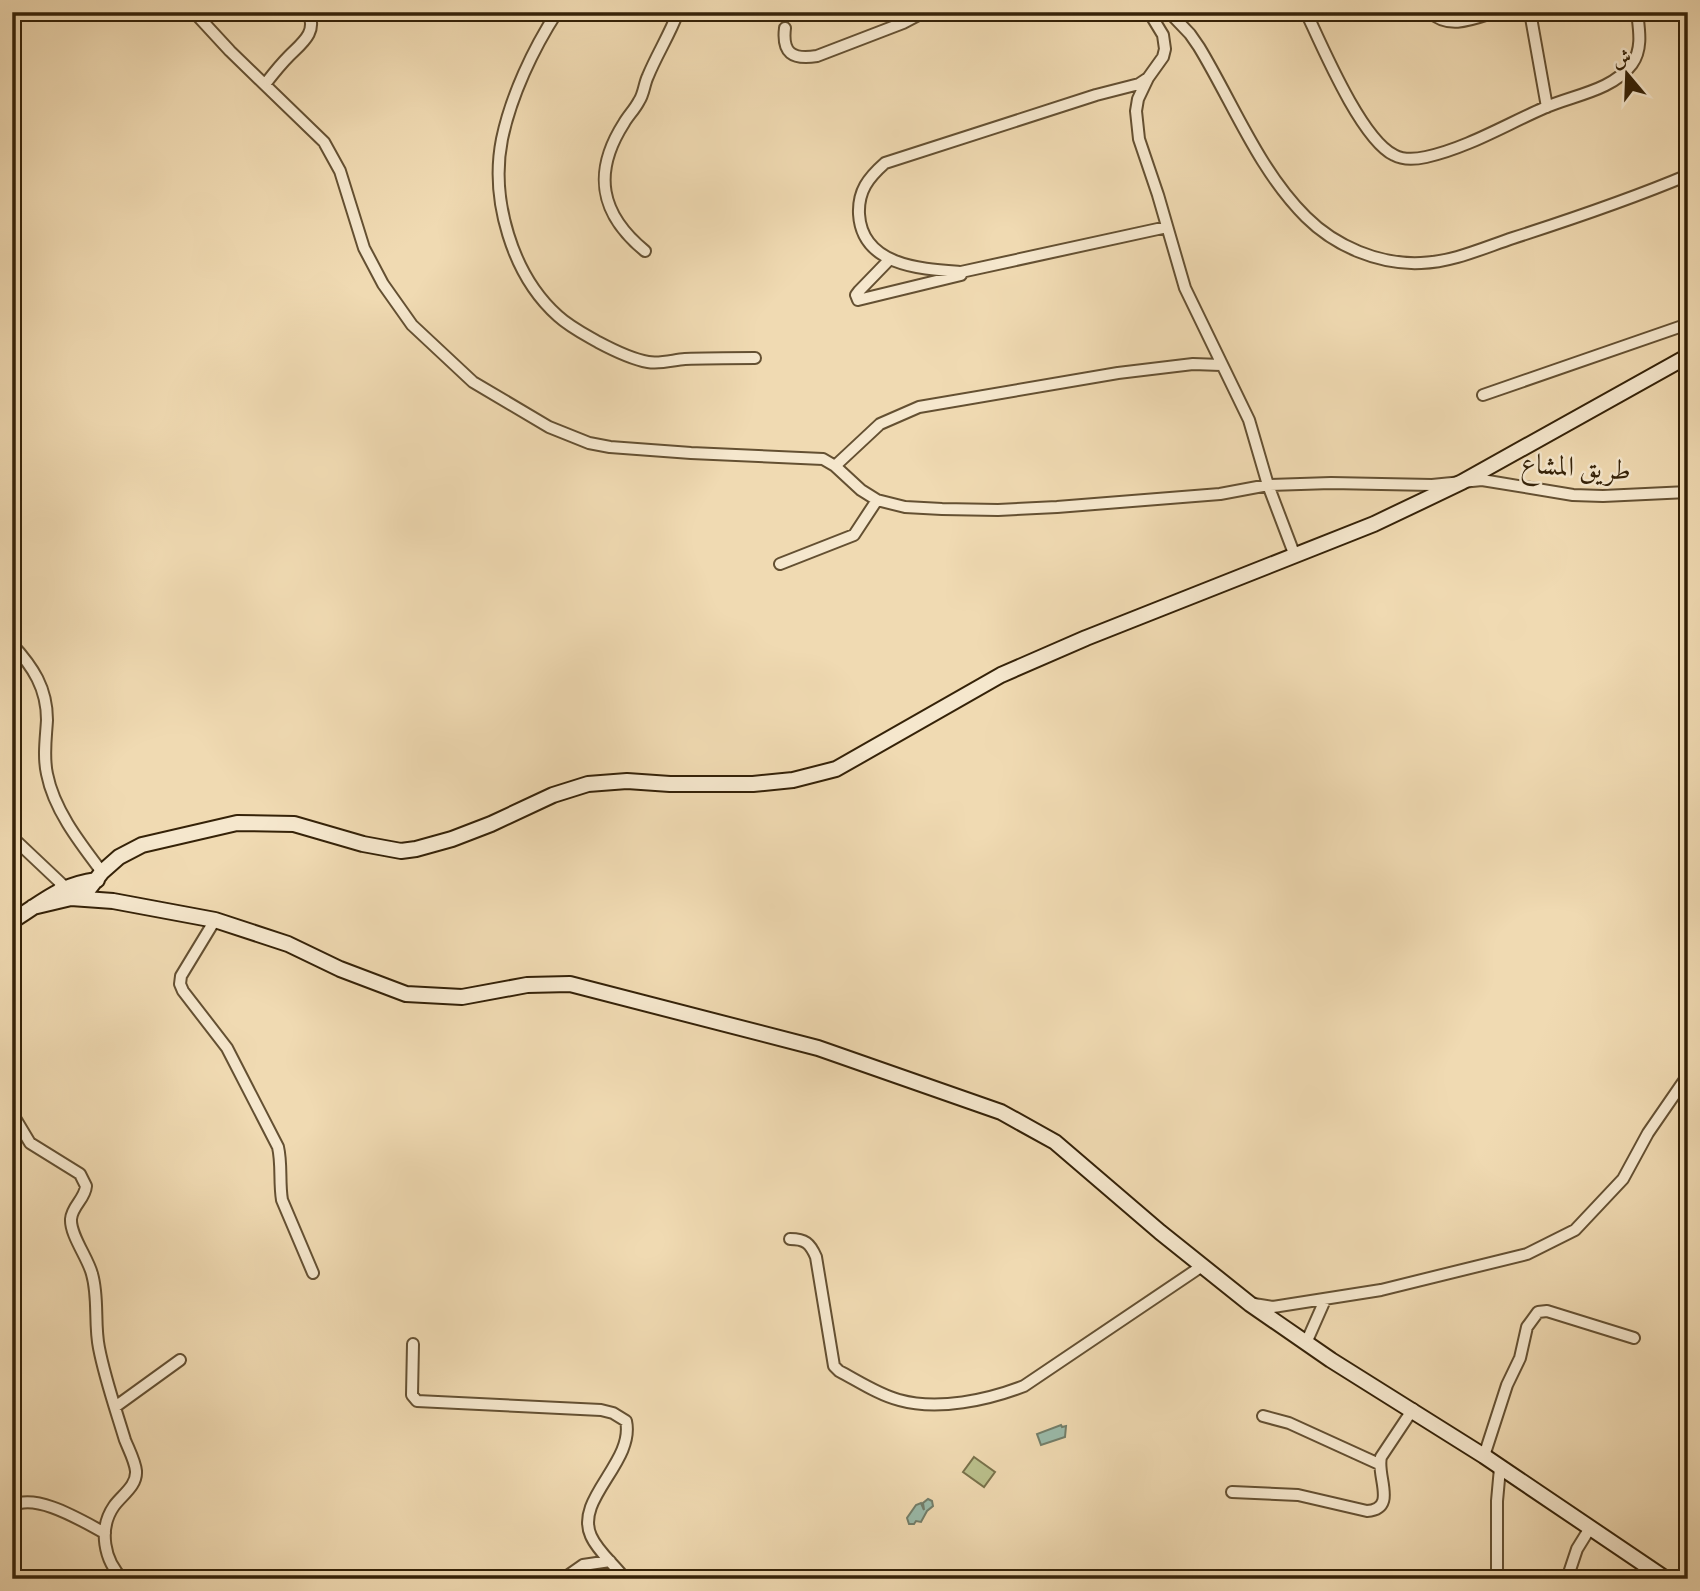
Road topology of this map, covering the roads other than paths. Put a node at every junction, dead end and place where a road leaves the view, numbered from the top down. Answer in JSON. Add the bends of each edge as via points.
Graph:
{"nodes":[{"id":1,"x":194,"y":12,"type":"edge"},
{"id":2,"x":307,"y":12,"type":"edge"},
{"id":3,"x":557,"y":12,"type":"edge"},
{"id":4,"x":678,"y":12,"type":"edge"},
{"id":5,"x":923,"y":12,"type":"edge"},
{"id":6,"x":1149,"y":12,"type":"edge"},
{"id":7,"x":1169,"y":12,"type":"edge"},
{"id":8,"x":1306,"y":12,"type":"edge"},
{"id":9,"x":1430,"y":12,"type":"edge"},
{"id":10,"x":1494,"y":12,"type":"edge"},
{"id":11,"x":1530,"y":12,"type":"edge"},
{"id":12,"x":1637,"y":12,"type":"edge"},
{"id":13,"x":785,"y":28,"type":"dead end"},
{"id":14,"x":1148,"y":78,"type":"junction"},
{"id":15,"x":266,"y":83,"type":"junction"},
{"id":16,"x":1547,"y":107,"type":"junction"},
{"id":17,"x":1688,"y":175,"type":"edge"},
{"id":18,"x":1167,"y":227,"type":"junction"},
{"id":19,"x":645,"y":251,"type":"dead end"},
{"id":20,"x":890,"y":259,"type":"junction"},
{"id":21,"x":983,"y":269,"type":"junction"},
{"id":22,"x":1688,"y":324,"type":"edge"},
{"id":23,"x":1688,"y":356,"type":"edge"},
{"id":24,"x":755,"y":358,"type":"dead end"},
{"id":25,"x":1221,"y":365,"type":"junction"},
{"id":26,"x":1483,"y":395,"type":"dead end"},
{"id":27,"x":835,"y":466,"type":"junction"},
{"id":28,"x":1462,"y":482,"type":"junction"},
{"id":29,"x":1268,"y":485,"type":"junction"},
{"id":30,"x":1688,"y":492,"type":"edge"},
{"id":31,"x":877,"y":500,"type":"junction"},
{"id":32,"x":1295,"y":556,"type":"junction"},
{"id":33,"x":780,"y":564,"type":"dead end"},
{"id":34,"x":12,"y":645,"type":"edge"},
{"id":35,"x":12,"y":837,"type":"edge"},
{"id":36,"x":80,"y":886,"type":"junction"},
{"id":37,"x":215,"y":920,"type":"junction"},
{"id":38,"x":12,"y":921,"type":"edge"},
{"id":39,"x":1688,"y":1075,"type":"edge"},
{"id":40,"x":12,"y":1113,"type":"edge"},
{"id":41,"x":790,"y":1239,"type":"dead end"},
{"id":42,"x":1202,"y":1266,"type":"junction"},
{"id":43,"x":313,"y":1273,"type":"dead end"},
{"id":44,"x":1325,"y":1300,"type":"junction"},
{"id":45,"x":1250,"y":1304,"type":"junction"},
{"id":46,"x":1634,"y":1338,"type":"dead end"},
{"id":47,"x":1306,"y":1343,"type":"junction"},
{"id":48,"x":413,"y":1344,"type":"dead end"},
{"id":49,"x":180,"y":1360,"type":"dead end"},
{"id":50,"x":115,"y":1407,"type":"junction"},
{"id":51,"x":1413,"y":1409,"type":"junction"},
{"id":52,"x":1264,"y":1416,"type":"dead end"},
{"id":53,"x":1484,"y":1456,"type":"junction"},
{"id":54,"x":1379,"y":1464,"type":"junction"},
{"id":55,"x":1500,"y":1468,"type":"junction"},
{"id":56,"x":1232,"y":1492,"type":"dead end"},
{"id":57,"x":12,"y":1506,"type":"edge"},
{"id":58,"x":1590,"y":1528,"type":"junction"},
{"id":59,"x":105,"y":1533,"type":"junction"},
{"id":60,"x":610,"y":1560,"type":"junction"},
{"id":61,"x":123,"y":1579,"type":"edge"},
{"id":62,"x":563,"y":1579,"type":"edge"},
{"id":63,"x":625,"y":1579,"type":"edge"},
{"id":64,"x":1497,"y":1579,"type":"edge"},
{"id":65,"x":1567,"y":1579,"type":"edge"},
{"id":66,"x":1667,"y":1579,"type":"edge"}],
"edges":[{"from":1,"to":15,"type":"street"},
{"from":2,"to":15,"type":"street","via":[[308,37]]},
{"from":3,"to":24,"type":"street","via":[[523,76],[502,141],[499,191],[514,248],[528,278],[544,301],[574,328],[647,362]]},
{"from":4,"to":19,"type":"street","via":[[641,99],[611,149],[604,173],[607,202],[615,218]]},
{"from":5,"to":13,"type":"street","via":[[804,58],[790,53],[783,43]]},
{"from":6,"to":14,"type":"street","via":[[1165,42],[1163,57]]},
{"from":7,"to":17,"type":"street","via":[[1199,47],[1281,187],[1330,238],[1362,253],[1411,263],[1455,258]]},
{"from":8,"to":16,"type":"street","via":[[1369,131],[1395,155],[1423,158],[1453,149]]},
{"from":9,"to":10,"type":"street","via":[[1456,23]]},
{"from":11,"to":16,"type":"street"},
{"from":12,"to":16,"type":"street","via":[[1640,43],[1634,61],[1621,76]]},
{"from":14,"to":18,"type":"street","via":[[1136,122]]},
{"from":14,"to":20,"type":"street","via":[[885,163],[868,179],[859,200],[860,225],[872,248]]},
{"from":15,"to":27,"type":"street","via":[[334,158],[364,248],[400,309],[474,382],[549,427],[589,443],[814,458]]},
{"from":18,"to":21,"type":"street"},
{"from":18,"to":25,"type":"street","via":[[1185,288]]},
{"from":20,"to":21,"type":"street","via":[[940,270]]},
{"from":20,"to":21,"type":"street","via":[[859,290],[858,300]]},
{"from":22,"to":26,"type":"street"},
{"from":23,"to":28,"type":"street"},
{"from":25,"to":27,"type":"street","via":[[1118,373],[919,407],[880,424]]},
{"from":25,"to":29,"type":"street","via":[[1249,419]]},
{"from":27,"to":31,"type":"street"},
{"from":28,"to":29,"type":"street","name":"طريق المشاع"},
{"from":28,"to":30,"type":"street","name":"طريق المشاع","via":[[1482,480],[1573,495]]},
{"from":28,"to":32,"type":"street"},
{"from":29,"to":31,"type":"street","name":"طريق المشاع","via":[[1220,494],[998,510],[905,506]]},
{"from":29,"to":32,"type":"street"},
{"from":31,"to":33,"type":"street","via":[[855,536]]},
{"from":32,"to":36,"type":"street","via":[[1001,675],[855,760],[815,775],[753,784],[588,784],[452,839],[401,851],[294,824],[237,822],[142,845]]},
{"from":34,"to":36,"type":"street","via":[[43,688],[47,776]]},
{"from":35,"to":36,"type":"street"},
{"from":36,"to":37,"type":"street","via":[[113,901]]},
{"from":36,"to":38,"type":"street","via":[[39,901]]},
{"from":37,"to":42,"type":"street","via":[[288,944],[406,994],[461,997],[527,985],[570,984],[818,1048],[892,1073],[1001,1112],[1055,1142]]},
{"from":37,"to":43,"type":"street","via":[[180,984],[226,1048],[273,1136],[280,1156],[282,1200]]},
{"from":39,"to":44,"type":"street","via":[[1623,1179],[1575,1230],[1507,1260]]},
{"from":40,"to":50,"type":"street","via":[[30,1143],[84,1179],[86,1191],[73,1211],[72,1226],[93,1278],[98,1345]]},
{"from":41,"to":42,"type":"street","via":[[809,1243],[816,1257],[834,1366],[897,1400],[918,1403],[968,1400],[1024,1385]]},
{"from":42,"to":45,"type":"street"},
{"from":44,"to":45,"type":"street","via":[[1273,1307]]},
{"from":44,"to":47,"type":"street"},
{"from":45,"to":47,"type":"street"},
{"from":46,"to":53,"type":"street","via":[[1548,1311],[1538,1312],[1527,1327],[1521,1358],[1507,1385]]},
{"from":47,"to":51,"type":"street"},
{"from":48,"to":60,"type":"street","via":[[412,1395],[417,1401],[601,1410],[626,1421],[624,1451],[601,1487],[589,1519],[592,1539]]},
{"from":49,"to":50,"type":"street"},
{"from":50,"to":59,"type":"street","via":[[136,1474],[109,1515]]},
{"from":51,"to":53,"type":"street"},
{"from":51,"to":54,"type":"street"},
{"from":52,"to":54,"type":"street"},
{"from":53,"to":55,"type":"street"},
{"from":54,"to":56,"type":"street","via":[[1385,1497],[1376,1511],[1298,1495]]},
{"from":55,"to":58,"type":"street"},
{"from":55,"to":64,"type":"street"},
{"from":57,"to":59,"type":"street","via":[[25,1501],[46,1505]]},
{"from":58,"to":65,"type":"street"},
{"from":58,"to":66,"type":"street"},
{"from":59,"to":61,"type":"street","via":[[110,1562]]},
{"from":60,"to":62,"type":"street","via":[[583,1565]]},
{"from":60,"to":63,"type":"street"}]}
